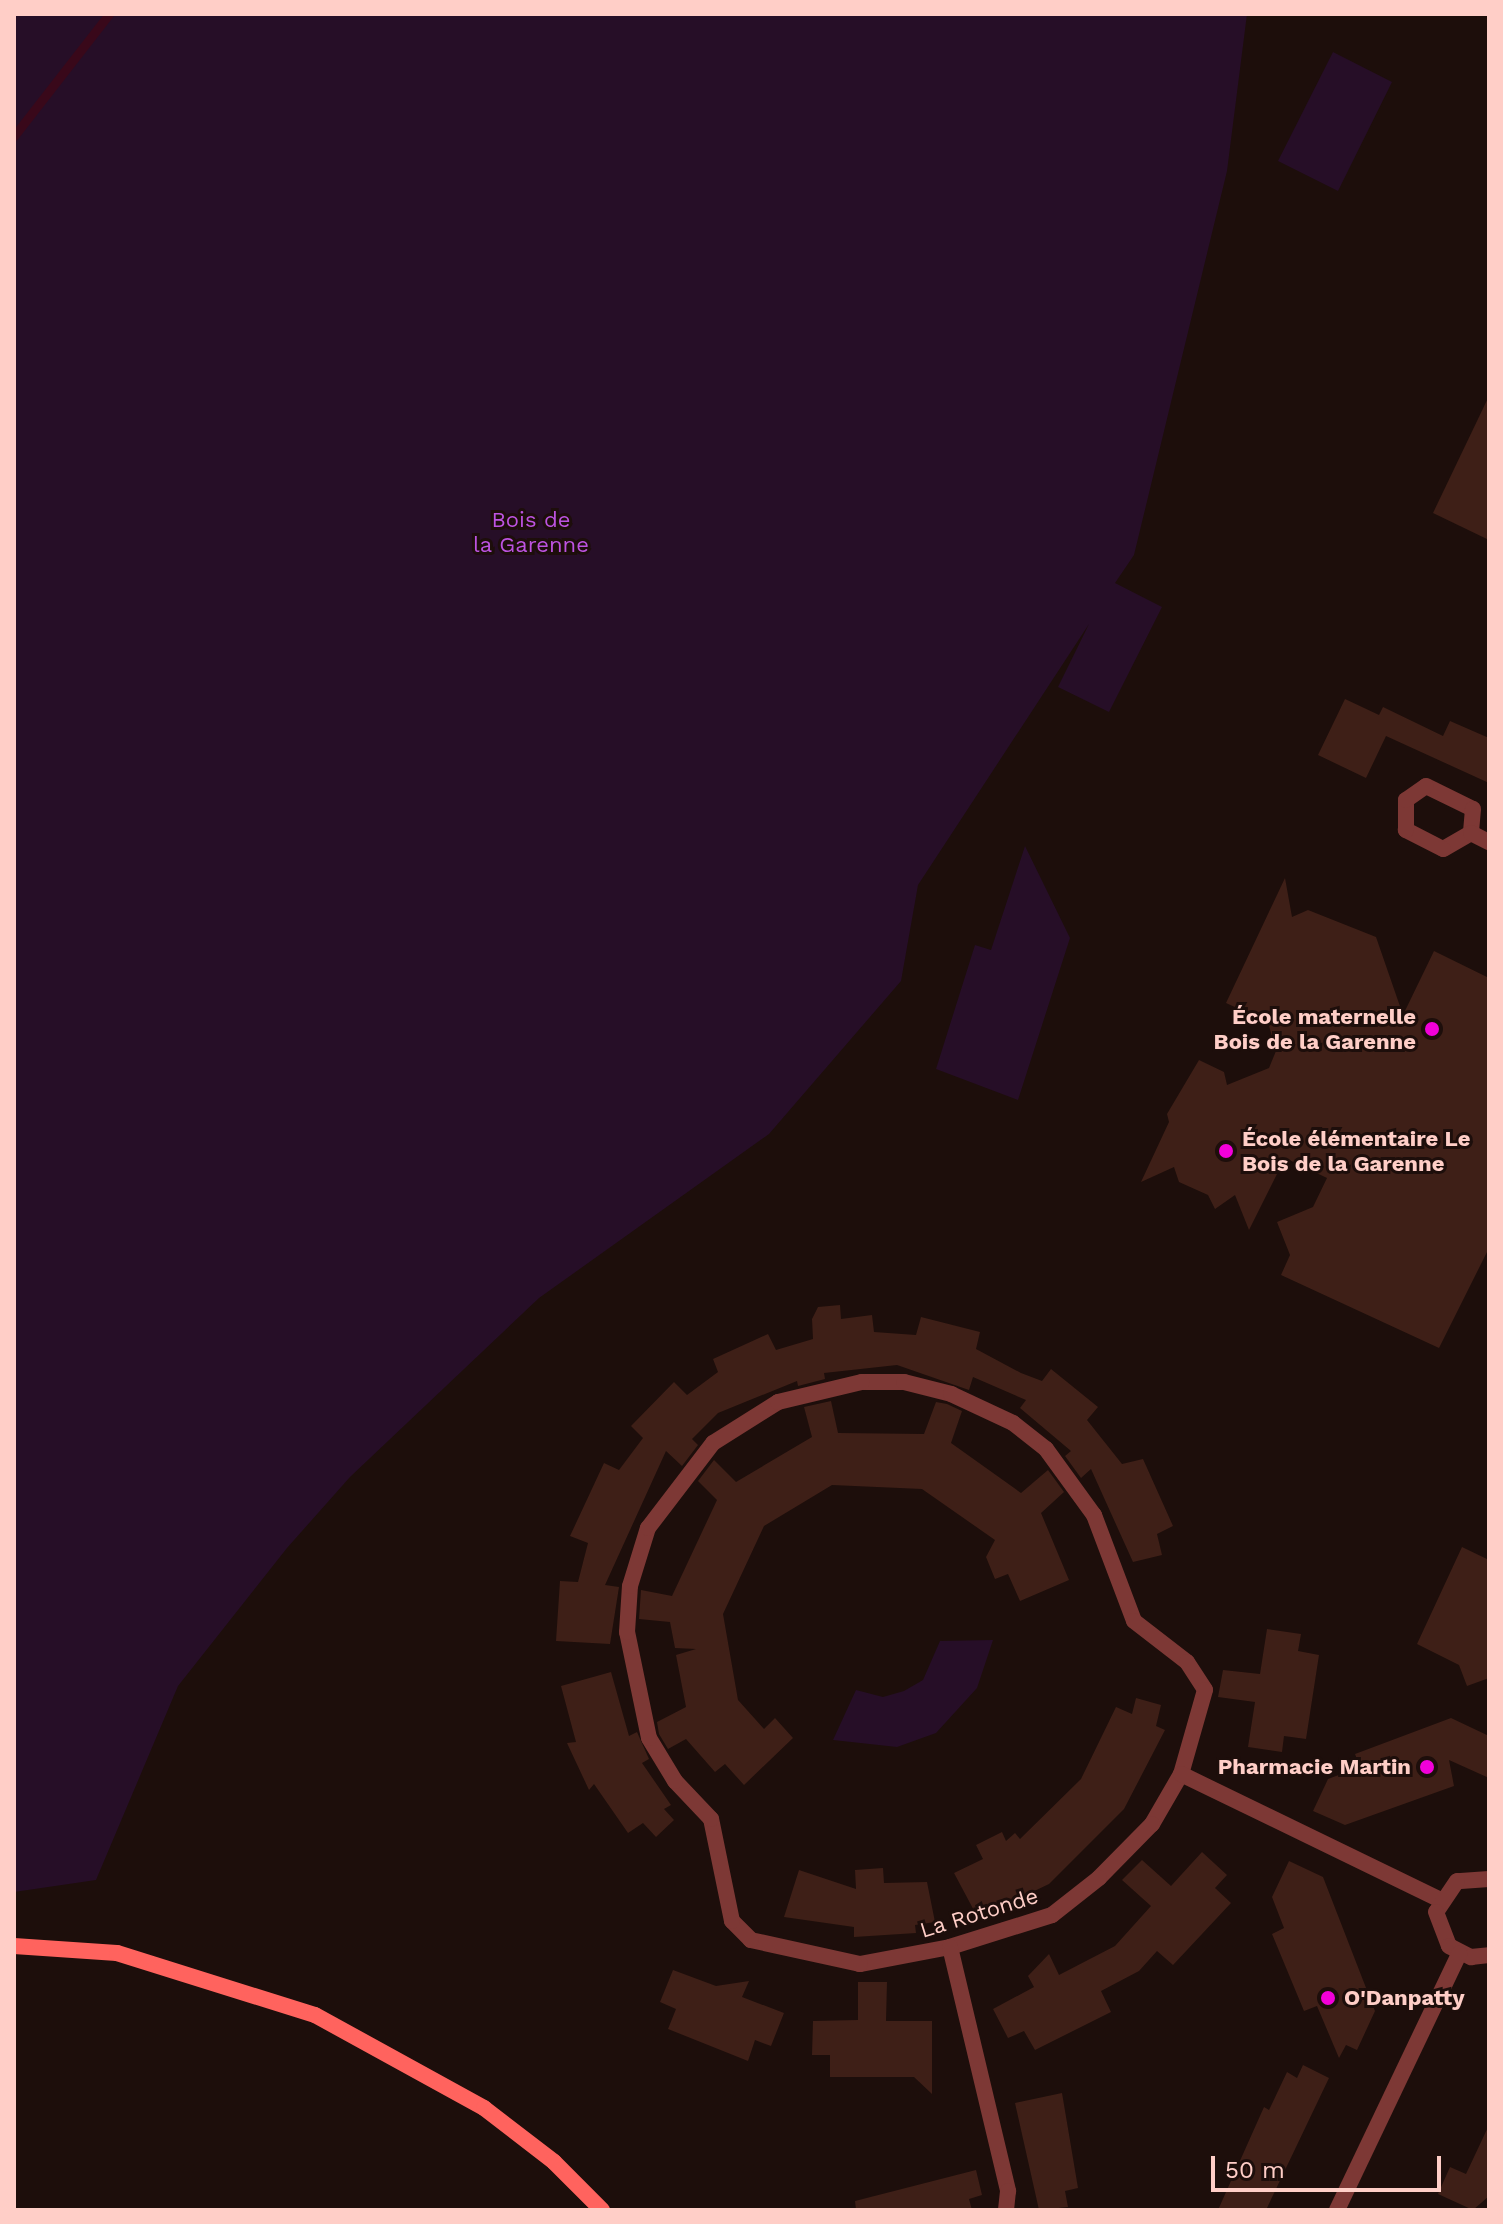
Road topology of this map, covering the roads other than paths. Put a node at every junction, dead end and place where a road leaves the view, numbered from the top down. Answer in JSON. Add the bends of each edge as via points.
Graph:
{"nodes":[{"id":1,"x":1471,"y":833,"type":"junction"},
{"id":2,"x":1489,"y":842,"type":"edge"},
{"id":3,"x":1181,"y":1774,"type":"junction"},
{"id":4,"x":1489,"y":1879,"type":"edge"},
{"id":5,"x":1440,"y":1900,"type":"junction"},
{"id":6,"x":14,"y":1946,"type":"edge"},
{"id":7,"x":950,"y":1947,"type":"junction"},
{"id":8,"x":1459,"y":1954,"type":"junction"},
{"id":9,"x":1489,"y":1955,"type":"edge"},
{"id":10,"x":602,"y":2210,"type":"edge"},
{"id":11,"x":1006,"y":2210,"type":"edge"},
{"id":12,"x":1337,"y":2210,"type":"edge"}],
"edges":[{"from":1,"to":1,"type":"street","via":[[1473,809],[1426,786],[1406,800],[1406,830],[1443,849]]},
{"from":1,"to":2,"type":"street"},
{"from":3,"to":5,"type":"street"},
{"from":3,"to":7,"type":"street","name":"La Rotonde","via":[[1152,1824],[1099,1878],[1052,1915]]},
{"from":3,"to":7,"type":"street","name":"La Rotonde","via":[[1205,1690],[1201,1676],[1134,1621],[1094,1515],[1046,1449],[1013,1423],[951,1394],[904,1382],[862,1382],[778,1402],[713,1443],[648,1528],[630,1586],[627,1632],[649,1738],[675,1781],[711,1819],[732,1921],[751,1940],[860,1964]]},
{"from":4,"to":5,"type":"street","via":[[1457,1881]]},
{"from":5,"to":8,"type":"street","via":[[1441,1937]]},
{"from":6,"to":10,"type":"main road","via":[[117,1953],[315,2015],[484,2108],[554,2162]]},
{"from":7,"to":11,"type":"street","via":[[1008,2191]]},
{"from":8,"to":9,"type":"street"},
{"from":8,"to":12,"type":"street"}]}
